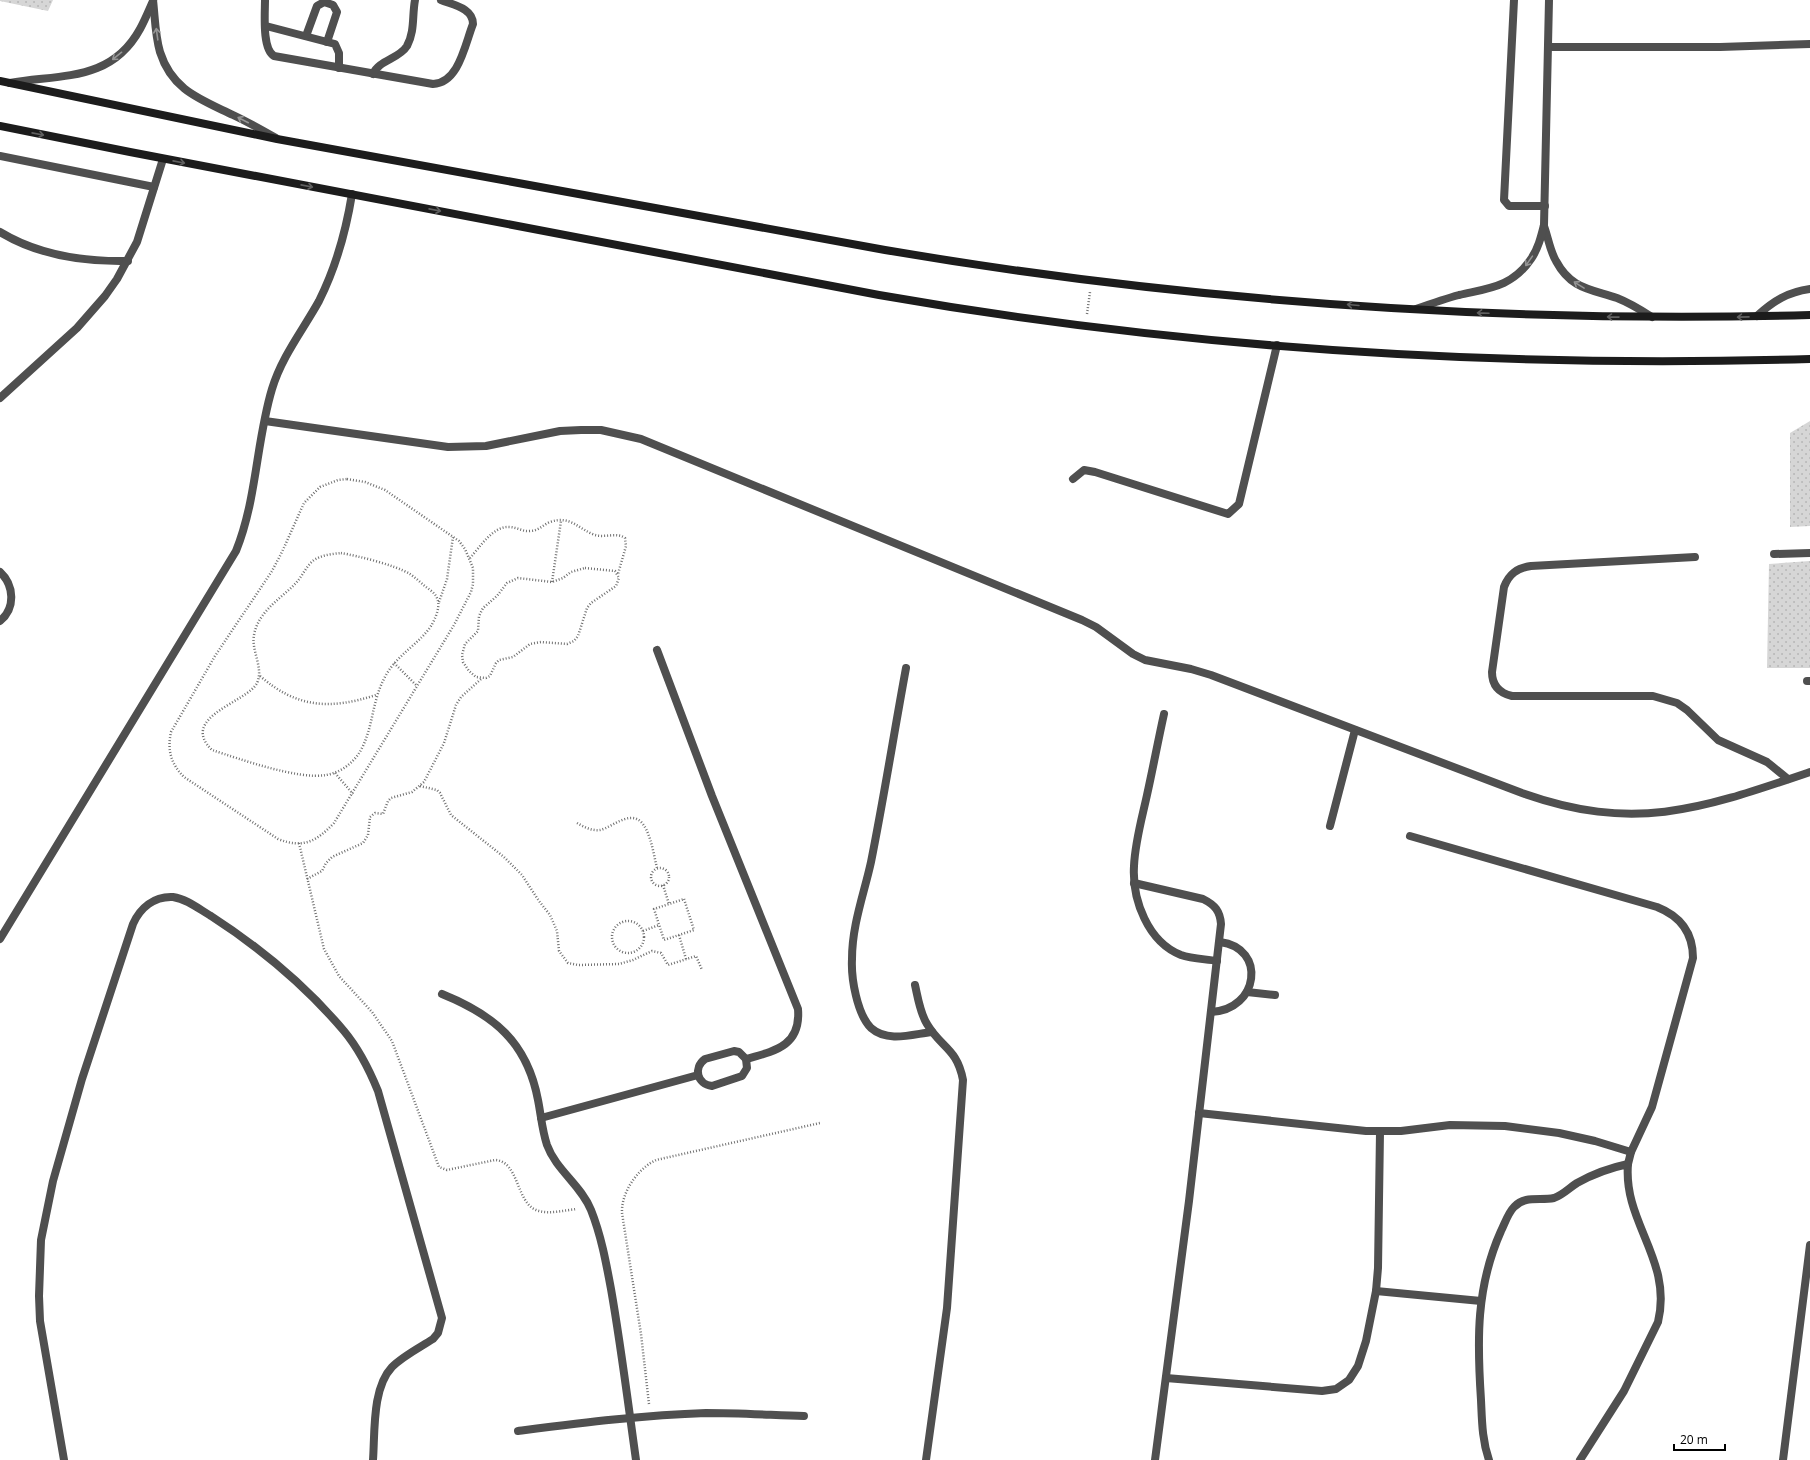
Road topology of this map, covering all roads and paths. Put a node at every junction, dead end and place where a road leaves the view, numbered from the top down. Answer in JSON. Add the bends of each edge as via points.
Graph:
{"nodes":[{"id":1,"x":153,"y":0,"type":"edge"},
{"id":2,"x":265,"y":0,"type":"edge"},
{"id":3,"x":415,"y":0,"type":"edge"},
{"id":4,"x":441,"y":0,"type":"edge"},
{"id":5,"x":1514,"y":0,"type":"edge"},
{"id":6,"x":1549,"y":0,"type":"edge"},
{"id":7,"x":266,"y":26,"type":"junction"},
{"id":8,"x":306,"y":36,"type":"junction"},
{"id":9,"x":327,"y":42,"type":"junction"},
{"id":10,"x":1810,"y":44,"type":"edge"},
{"id":11,"x":1548,"y":47,"type":"junction"},
{"id":12,"x":339,"y":68,"type":"junction"},
{"id":13,"x":373,"y":74,"type":"junction"},
{"id":14,"x":0,"y":81,"type":"edge"},
{"id":15,"x":9,"y":83,"type":"junction"},
{"id":16,"x":0,"y":126,"type":"edge"},
{"id":17,"x":277,"y":139,"type":"junction"},
{"id":18,"x":0,"y":156,"type":"edge"},
{"id":19,"x":163,"y":159,"type":"junction"},
{"id":20,"x":154,"y":187,"type":"junction"},
{"id":21,"x":352,"y":194,"type":"junction"},
{"id":22,"x":1545,"y":206,"type":"junction"},
{"id":23,"x":1544,"y":225,"type":"junction"},
{"id":24,"x":0,"y":232,"type":"edge"},
{"id":25,"x":128,"y":261,"type":"junction"},
{"id":26,"x":1091,"y":281,"type":"junction"},
{"id":27,"x":1810,"y":289,"type":"edge"},
{"id":28,"x":1413,"y":310,"type":"junction"},
{"id":29,"x":1810,"y":315,"type":"edge"},
{"id":30,"x":1757,"y":316,"type":"junction"},
{"id":31,"x":1652,"y":317,"type":"junction"},
{"id":32,"x":1086,"y":327,"type":"junction"},
{"id":33,"x":1277,"y":345,"type":"junction"},
{"id":34,"x":1810,"y":359,"type":"edge"},
{"id":35,"x":0,"y":398,"type":"edge"},
{"id":36,"x":265,"y":421,"type":"junction"},
{"id":37,"x":1073,"y":479,"type":"dead end"},
{"id":38,"x":561,"y":521,"type":"junction"},
{"id":39,"x":453,"y":537,"type":"junction"},
{"id":40,"x":1810,"y":553,"type":"edge"},
{"id":41,"x":1774,"y":554,"type":"dead end"},
{"id":42,"x":470,"y":558,"type":"junction"},
{"id":43,"x":1695,"y":558,"type":"dead end"},
{"id":44,"x":0,"y":572,"type":"edge"},
{"id":45,"x":618,"y":574,"type":"junction"},
{"id":46,"x":552,"y":582,"type":"junction"},
{"id":47,"x":438,"y":603,"type":"junction"},
{"id":48,"x":0,"y":621,"type":"edge"},
{"id":49,"x":658,"y":650,"type":"dead end"},
{"id":50,"x":394,"y":662,"type":"junction"},
{"id":51,"x":906,"y":668,"type":"dead end"},
{"id":52,"x":259,"y":676,"type":"junction"},
{"id":53,"x":481,"y":679,"type":"junction"},
{"id":54,"x":417,"y":686,"type":"junction"},
{"id":55,"x":376,"y":695,"type":"junction"},
{"id":56,"x":1164,"y":714,"type":"dead end"},
{"id":57,"x":1355,"y":730,"type":"junction"},
{"id":58,"x":1810,"y":772,"type":"edge"},
{"id":59,"x":335,"y":773,"type":"junction"},
{"id":60,"x":1788,"y":780,"type":"junction"},
{"id":61,"x":420,"y":786,"type":"junction"},
{"id":62,"x":353,"y":794,"type":"junction"},
{"id":63,"x":577,"y":823,"type":"dead end"},
{"id":64,"x":1330,"y":826,"type":"dead end"},
{"id":65,"x":1410,"y":836,"type":"dead end"},
{"id":66,"x":299,"y":843,"type":"junction"},
{"id":67,"x":657,"y":868,"type":"junction"},
{"id":68,"x":307,"y":879,"type":"junction"},
{"id":69,"x":1134,"y":883,"type":"junction"},
{"id":70,"x":663,"y":885,"type":"junction"},
{"id":71,"x":669,"y":904,"type":"junction"},
{"id":72,"x":659,"y":925,"type":"junction"},
{"id":73,"x":643,"y":931,"type":"junction"},
{"id":74,"x":679,"y":935,"type":"junction"},
{"id":75,"x":0,"y":939,"type":"edge"},
{"id":76,"x":1220,"y":942,"type":"junction"},
{"id":77,"x":686,"y":959,"type":"junction"},
{"id":78,"x":1217,"y":961,"type":"junction"},
{"id":79,"x":702,"y":970,"type":"dead end"},
{"id":80,"x":915,"y":986,"type":"dead end"},
{"id":81,"x":1247,"y":992,"type":"junction"},
{"id":82,"x":442,"y":994,"type":"dead end"},
{"id":83,"x":1275,"y":995,"type":"dead end"},
{"id":84,"x":1211,"y":1012,"type":"junction"},
{"id":85,"x":932,"y":1032,"type":"junction"},
{"id":86,"x":746,"y":1059,"type":"junction"},
{"id":87,"x":698,"y":1075,"type":"junction"},
{"id":88,"x":1199,"y":1113,"type":"junction"},
{"id":89,"x":541,"y":1118,"type":"junction"},
{"id":90,"x":820,"y":1123,"type":"dead end"},
{"id":91,"x":1380,"y":1132,"type":"junction"},
{"id":92,"x":1631,"y":1152,"type":"junction"},
{"id":93,"x":1628,"y":1164,"type":"junction"},
{"id":94,"x":590,"y":1208,"type":"junction"},
{"id":95,"x":1810,"y":1245,"type":"edge"},
{"id":96,"x":1376,"y":1291,"type":"junction"},
{"id":97,"x":1481,"y":1301,"type":"junction"},
{"id":98,"x":1166,"y":1378,"type":"junction"},
{"id":99,"x":651,"y":1416,"type":"junction"},
{"id":100,"x":804,"y":1416,"type":"dead end"},
{"id":101,"x":630,"y":1418,"type":"junction"},
{"id":102,"x":518,"y":1431,"type":"dead end"},
{"id":103,"x":64,"y":1460,"type":"edge"},
{"id":104,"x":373,"y":1460,"type":"edge"},
{"id":105,"x":636,"y":1460,"type":"edge"},
{"id":106,"x":926,"y":1460,"type":"edge"},
{"id":107,"x":1155,"y":1460,"type":"edge"},
{"id":108,"x":1488,"y":1460,"type":"edge"},
{"id":109,"x":1580,"y":1460,"type":"edge"},
{"id":110,"x":1783,"y":1460,"type":"edge"}],
"edges":[{"from":1,"to":15,"type":"street","one_way":true,"via":[[130,44],[117,57],[102,66],[85,73]]},
{"from":17,"to":1,"type":"street","one_way":true,"via":[[240,118],[202,101],[175,80],[160,51]]},
{"from":2,"to":7,"type":"street"},
{"from":3,"to":13,"type":"street","via":[[413,28],[406,47],[392,59],[378,66]]},
{"from":4,"to":13,"type":"street","via":[[468,11],[473,20],[456,70],[450,78],[440,84],[433,84]]},
{"from":5,"to":22,"type":"street","via":[[1504,200],[1510,206]]},
{"from":6,"to":11,"type":"street"},
{"from":7,"to":8,"type":"street"},
{"from":7,"to":12,"type":"street","via":[[266,46],[270,54]]},
{"from":8,"to":9,"type":"street"},
{"from":8,"to":9,"type":"street","via":[[317,6],[324,2],[333,5],[337,12]]},
{"from":9,"to":12,"type":"street","via":[[339,49]]},
{"from":10,"to":11,"type":"street"},
{"from":11,"to":22,"type":"street"},
{"from":12,"to":13,"type":"street"},
{"from":14,"to":15,"type":"street"},
{"from":15,"to":17,"type":"street"},
{"from":16,"to":19,"type":"street","one_way":true},
{"from":17,"to":26,"type":"street","via":[[900,252]]},
{"from":18,"to":20,"type":"street"},
{"from":19,"to":20,"type":"street"},
{"from":19,"to":21,"type":"street","one_way":true},
{"from":20,"to":25,"type":"street","via":[[137,242]]},
{"from":21,"to":32,"type":"street","one_way":true,"via":[[886,296]]},
{"from":21,"to":36,"type":"street","via":[[347,222],[331,275],[279,371]]},
{"from":22,"to":23,"type":"street"},
{"from":23,"to":28,"type":"street","one_way":true,"via":[[1532,258],[1514,277],[1490,289],[1447,298]]},
{"from":31,"to":23,"type":"street","one_way":true,"via":[[1627,302],[1589,291],[1576,284],[1555,261]]},
{"from":24,"to":25,"type":"street","via":[[22,243],[63,256],[99,261]]},
{"from":25,"to":35,"type":"street","via":[[91,313]]},
{"from":28,"to":26,"type":"street","one_way":true},
{"from":26,"to":32,"type":"path"},
{"from":27,"to":30,"type":"street","via":[[1785,295]]},
{"from":31,"to":28,"type":"street","one_way":true},
{"from":29,"to":30,"type":"street"},
{"from":30,"to":31,"type":"street","one_way":true},
{"from":32,"to":33,"type":"street"},
{"from":33,"to":34,"type":"street","via":[[1493,360],[1676,362]]},
{"from":33,"to":37,"type":"street","via":[[1239,504],[1228,514],[1095,472],[1084,470]]},
{"from":36,"to":57,"type":"street","via":[[448,447],[486,446],[547,433],[581,430],[608,431],[641,439],[1082,620],[1145,660],[1204,673]]},
{"from":36,"to":75,"type":"street","via":[[247,519],[236,551]]},
{"from":38,"to":42,"type":"path","via":[[531,531],[509,526],[501,528]]},
{"from":38,"to":45,"type":"path","via":[[575,523],[595,535],[621,535],[625,538],[626,546]]},
{"from":38,"to":46,"type":"path"},
{"from":39,"to":42,"type":"path"},
{"from":39,"to":47,"type":"path","via":[[447,579]]},
{"from":39,"to":66,"type":"path","via":[[385,490],[365,482],[338,480],[320,487],[304,503],[272,571],[215,656],[171,732],[170,754],[173,763],[184,777],[278,839]]},
{"from":40,"to":41,"type":"street"},
{"from":42,"to":54,"type":"path","via":[[474,576],[472,592]]},
{"from":43,"to":60,"type":"street","via":[[1531,566],[1517,570],[1504,587],[1492,672],[1495,685],[1512,696],[1665,698],[1687,710],[1718,740],[1767,762]]},
{"from":44,"to":48,"type":"street","via":[[10,585],[11,600],[7,613]]},
{"from":45,"to":46,"type":"path","via":[[610,570],[585,568]]},
{"from":45,"to":53,"type":"path","via":[[616,586],[587,608],[574,641],[567,644],[530,644],[513,657],[499,660],[490,676]]},
{"from":46,"to":53,"type":"path","via":[[515,579],[507,583],[483,608],[479,616],[478,631],[465,644],[462,655],[469,671]]},
{"from":47,"to":50,"type":"path","via":[[435,617],[426,633]]},
{"from":47,"to":52,"type":"path","via":[[434,593],[410,574],[399,569],[341,553],[321,557],[314,560],[295,584],[271,605],[257,626],[253,640]]},
{"from":49,"to":86,"type":"street","via":[[712,796],[798,1009],[795,1033],[785,1046]]},
{"from":50,"to":54,"type":"path"},
{"from":50,"to":55,"type":"path"},
{"from":51,"to":85,"type":"street","via":[[871,862],[854,930],[852,976],[860,1006],[866,1020],[875,1031],[889,1036]]},
{"from":52,"to":55,"type":"path","via":[[280,692],[312,703],[333,705]]},
{"from":52,"to":59,"type":"path","via":[[255,687],[223,707],[209,720],[204,730],[208,746],[229,756],[280,770],[318,776]]},
{"from":53,"to":61,"type":"path","via":[[456,704],[444,743],[428,776]]},
{"from":54,"to":62,"type":"path"},
{"from":55,"to":59,"type":"path","via":[[362,747],[350,764]]},
{"from":56,"to":69,"type":"street","via":[[1135,852]]},
{"from":57,"to":60,"type":"street","via":[[1550,803],[1610,814],[1640,815],[1701,807]]},
{"from":57,"to":64,"type":"street"},
{"from":58,"to":60,"type":"street"},
{"from":59,"to":62,"type":"path"},
{"from":61,"to":68,"type":"path","via":[[412,792],[391,798],[383,814],[375,813],[370,817],[368,835],[363,843],[332,857],[322,871]]},
{"from":61,"to":77,"type":"path","via":[[437,790],[451,815],[504,857],[522,875],[550,915],[557,932],[559,951],[568,963],[619,964],[652,951],[661,953],[668,965]]},
{"from":62,"to":66,"type":"path","via":[[322,836]]},
{"from":63,"to":67,"type":"path","via":[[585,828],[600,830],[623,819],[639,822],[646,829]]},
{"from":65,"to":92,"type":"street","via":[[1657,907],[1676,916],[1683,924],[1692,942],[1693,958],[1652,1107]]},
{"from":66,"to":68,"type":"path"},
{"from":67,"to":70,"type":"path","via":[[668,872],[668,879]]},
{"from":67,"to":70,"type":"path","via":[[652,873],[652,881]]},
{"from":68,"to":94,"type":"path","via":[[324,949],[339,976],[372,1012],[392,1041],[439,1167],[447,1170],[498,1160],[508,1166],[527,1203],[536,1210],[546,1212]]},
{"from":69,"to":76,"type":"street","via":[[1203,899],[1210,903],[1217,908],[1220,916]]},
{"from":69,"to":78,"type":"street","via":[[1143,913],[1158,939],[1182,955]]},
{"from":70,"to":71,"type":"path"},
{"from":71,"to":72,"type":"path","via":[[654,910]]},
{"from":71,"to":74,"type":"path","via":[[684,899],[694,930]]},
{"from":72,"to":73,"type":"path"},
{"from":72,"to":74,"type":"path","via":[[664,940]]},
{"from":73,"to":73,"type":"path","via":[[636,922],[619,923],[612,933],[614,945],[623,952],[635,951],[643,943]]},
{"from":74,"to":77,"type":"path"},
{"from":76,"to":78,"type":"street"},
{"from":76,"to":81,"type":"street","via":[[1237,947],[1249,961],[1251,982]]},
{"from":77,"to":79,"type":"path","via":[[696,956]]},
{"from":78,"to":84,"type":"street"},
{"from":80,"to":85,"type":"street","via":[[926,1022]]},
{"from":81,"to":83,"type":"street"},
{"from":81,"to":84,"type":"street","via":[[1236,1005]]},
{"from":82,"to":89,"type":"street","via":[[487,1016],[509,1037],[532,1077]]},
{"from":84,"to":88,"type":"street"},
{"from":85,"to":106,"type":"street","via":[[954,1054],[963,1080],[947,1308]]},
{"from":86,"to":87,"type":"street","via":[[734,1051],[705,1059],[698,1066]]},
{"from":86,"to":87,"type":"street","via":[[745,1073],[738,1078],[712,1086],[703,1083]]},
{"from":87,"to":89,"type":"street"},
{"from":88,"to":91,"type":"street"},
{"from":88,"to":98,"type":"street"},
{"from":89,"to":94,"type":"street","via":[[547,1146],[554,1159]]},
{"from":90,"to":99,"type":"path","via":[[656,1160],[644,1167],[624,1195],[622,1213]]},
{"from":91,"to":92,"type":"street","via":[[1450,1126],[1505,1126],[1559,1133]]},
{"from":91,"to":96,"type":"street"},
{"from":92,"to":93,"type":"street"},
{"from":93,"to":97,"type":"street","via":[[1589,1176],[1555,1197],[1526,1200],[1514,1207],[1492,1256]]},
{"from":93,"to":109,"type":"street","via":[[1626,1178],[1632,1204],[1662,1287],[1661,1311],[1624,1391]]},
{"from":94,"to":101,"type":"street","via":[[604,1256]]},
{"from":95,"to":110,"type":"street"},
{"from":96,"to":97,"type":"street"},
{"from":96,"to":98,"type":"street","via":[[1358,1366],[1349,1380],[1336,1389],[1322,1391]]},
{"from":97,"to":108,"type":"street","via":[[1478,1370],[1482,1428]]},
{"from":98,"to":107,"type":"street"},
{"from":99,"to":100,"type":"street","via":[[707,1413]]},
{"from":99,"to":101,"type":"street"},
{"from":101,"to":102,"type":"street"},
{"from":101,"to":105,"type":"street"},
{"from":103,"to":104,"type":"street","via":[[40,1321],[39,1270],[46,1210],[82,1079],[133,924],[137,915],[152,902],[172,897],[182,899],[231,929],[300,986],[340,1026],[354,1044],[378,1091],[442,1318],[438,1333],[393,1366],[383,1380],[378,1398]]}]}
